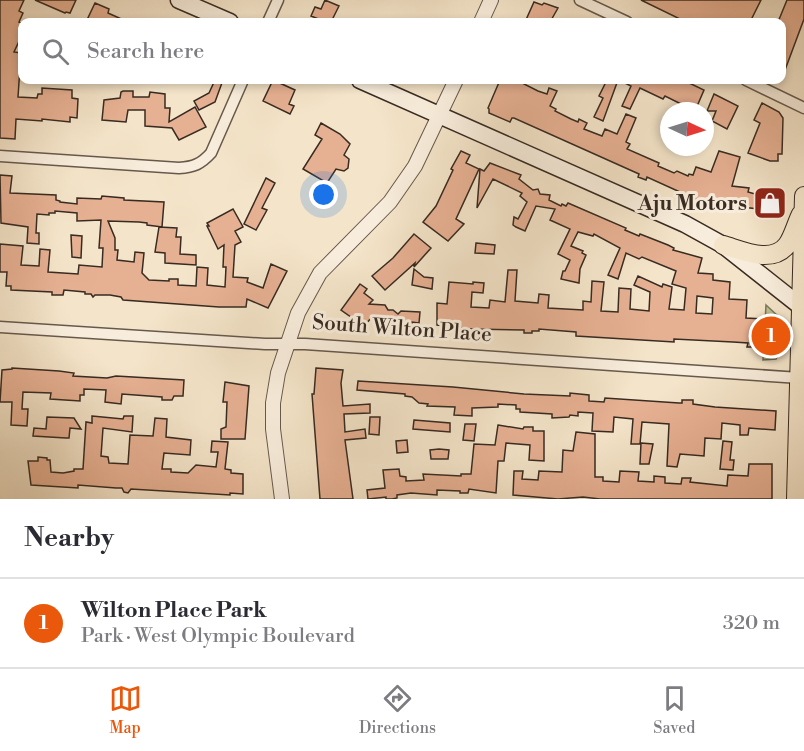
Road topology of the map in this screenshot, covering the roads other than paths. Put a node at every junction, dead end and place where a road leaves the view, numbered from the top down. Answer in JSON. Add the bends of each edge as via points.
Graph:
{"nodes":[{"id":1,"x":179,"y":0,"type":"edge"},
{"id":2,"x":278,"y":0,"type":"edge"},
{"id":3,"x":491,"y":0,"type":"edge"},
{"id":4,"x":580,"y":0,"type":"edge"},
{"id":5,"x":221,"y":18,"type":"edge"},
{"id":6,"x":270,"y":18,"type":"edge"},
{"id":7,"x":483,"y":18,"type":"edge"},
{"id":8,"x":618,"y":18,"type":"edge"},
{"id":9,"x":241,"y":84,"type":"edge"},
{"id":10,"x":369,"y":84,"type":"edge"},
{"id":11,"x":454,"y":84,"type":"edge"},
{"id":12,"x":754,"y":84,"type":"edge"},
{"id":13,"x":804,"y":108,"type":"edge"},
{"id":14,"x":440,"y":115,"type":"junction"},
{"id":15,"x":0,"y":156,"type":"edge"},
{"id":16,"x":804,"y":196,"type":"edge"},
{"id":17,"x":804,"y":207,"type":"edge"},
{"id":18,"x":723,"y":245,"type":"junction"},
{"id":19,"x":803,"y":307,"type":"edge"},
{"id":20,"x":0,"y":327,"type":"edge"},
{"id":21,"x":287,"y":344,"type":"junction"},
{"id":22,"x":802,"y":377,"type":"edge"},
{"id":23,"x":282,"y":499,"type":"edge"},
{"id":24,"x":796,"y":499,"type":"edge"}],
"edges":[{"from":1,"to":5,"type":"main road"},
{"from":2,"to":6,"type":"street"},
{"from":3,"to":7,"type":"street"},
{"from":4,"to":8,"type":"street"},
{"from":9,"to":15,"type":"street","via":[[211,153],[193,167]]},
{"from":10,"to":14,"type":"main road"},
{"from":11,"to":14,"type":"street"},
{"from":12,"to":13,"type":"street"},
{"from":14,"to":18,"type":"main road","via":[[651,208]]},
{"from":14,"to":21,"type":"street","via":[[415,166],[390,202],[320,273],[298,313]]},
{"from":16,"to":17,"type":"main road"},
{"from":17,"to":18,"type":"main road","via":[[786,246],[777,253],[760,256]]},
{"from":17,"to":19,"type":"main road"},
{"from":18,"to":19,"type":"main road"},
{"from":19,"to":22,"type":"main road"},
{"from":20,"to":21,"type":"street","name":"South Wilton Place"},
{"from":21,"to":22,"type":"street","name":"South Wilton Place"},
{"from":21,"to":23,"type":"street","via":[[273,403]]},
{"from":22,"to":24,"type":"main road"}]}
